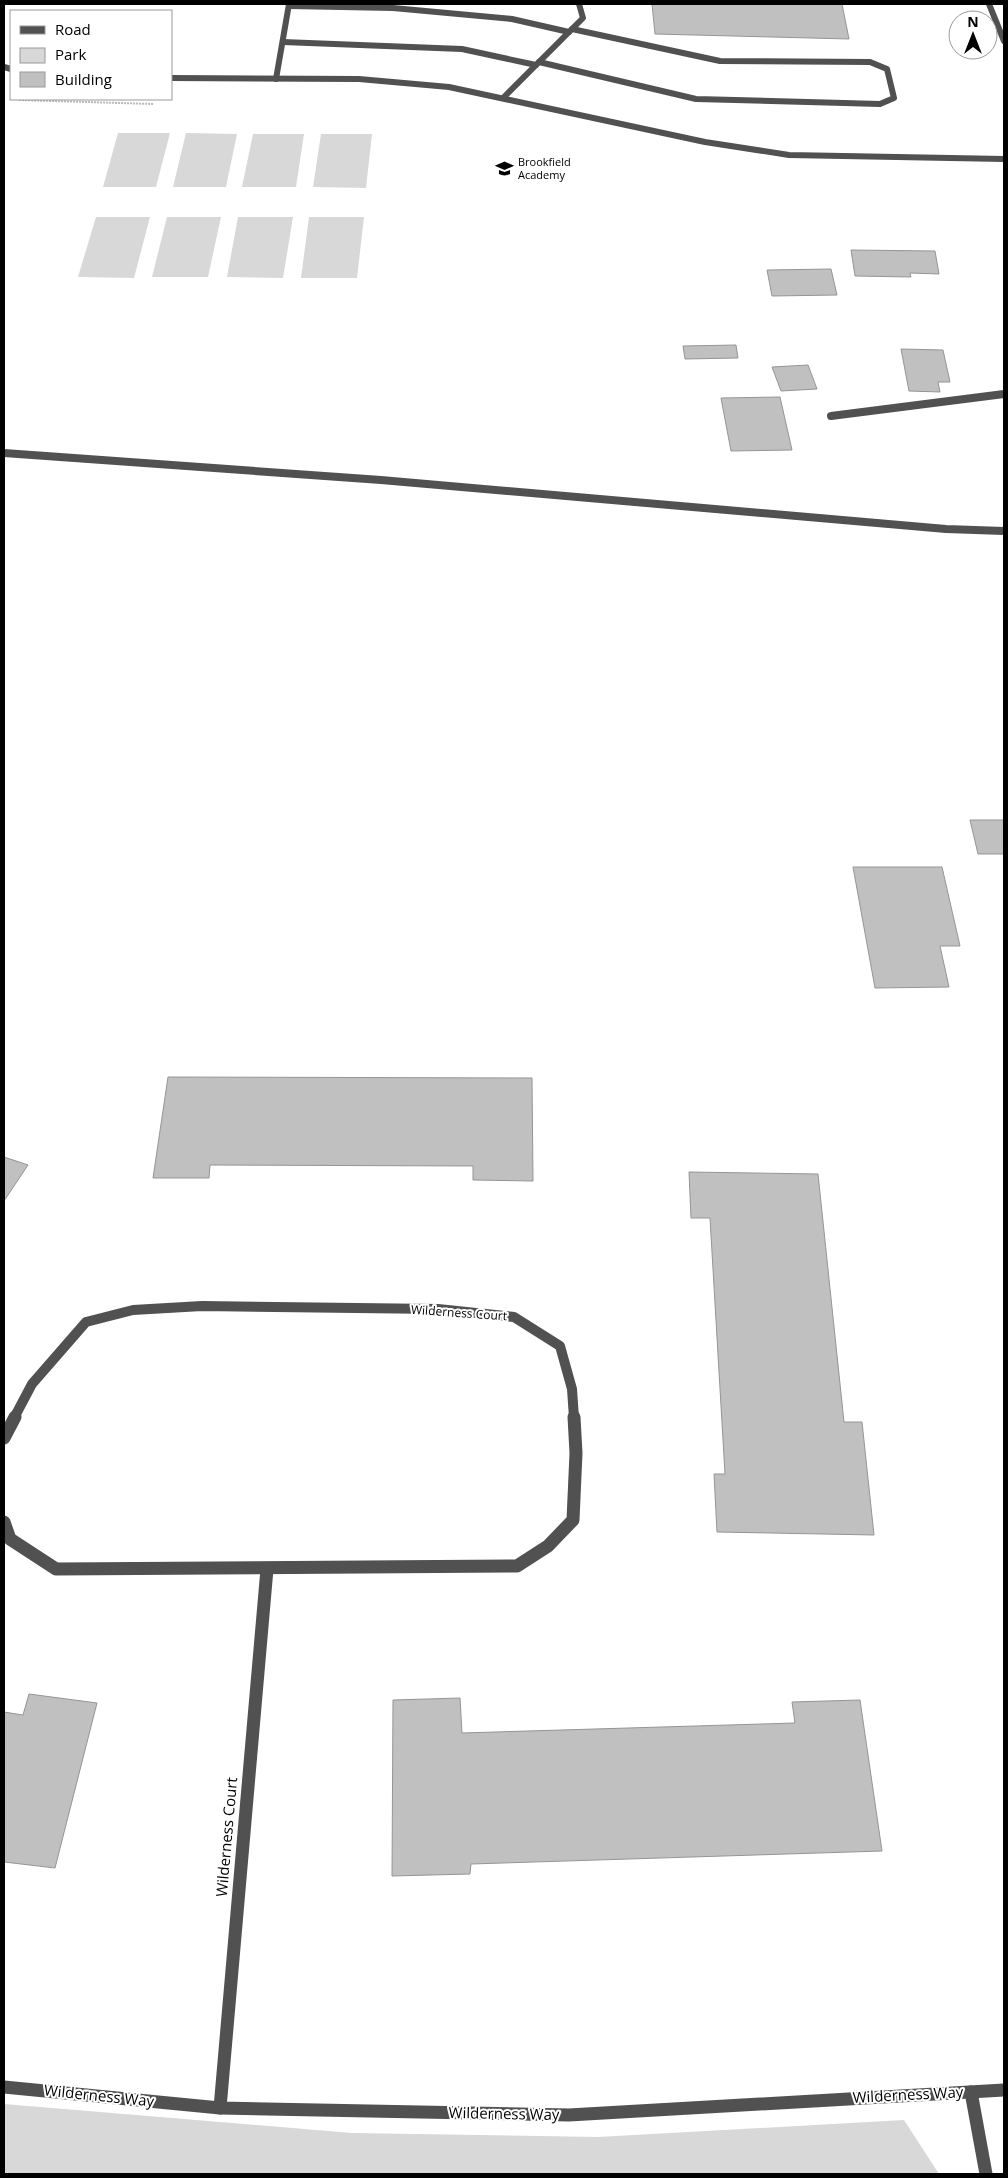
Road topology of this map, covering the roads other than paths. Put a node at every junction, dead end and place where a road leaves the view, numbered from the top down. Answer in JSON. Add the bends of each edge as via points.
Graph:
{"nodes":[{"id":1,"x":578,"y":4,"type":"edge"},
{"id":2,"x":989,"y":4,"type":"edge"},
{"id":3,"x":289,"y":5,"type":"edge"},
{"id":4,"x":571,"y":31,"type":"junction"},
{"id":5,"x":1004,"y":41,"type":"edge"},
{"id":6,"x":283,"y":42,"type":"junction"},
{"id":7,"x":538,"y":64,"type":"junction"},
{"id":8,"x":172,"y":78,"type":"edge"},
{"id":9,"x":276,"y":78,"type":"junction"},
{"id":10,"x":503,"y":98,"type":"junction"},
{"id":11,"x":1004,"y":159,"type":"edge"},
{"id":12,"x":1004,"y":394,"type":"edge"},
{"id":13,"x":831,"y":416,"type":"dead end"},
{"id":14,"x":4,"y":454,"type":"edge"},
{"id":15,"x":1004,"y":531,"type":"edge"},
{"id":16,"x":4,"y":1438,"type":"edge"},
{"id":17,"x":4,"y":1522,"type":"edge"},
{"id":18,"x":267,"y":1569,"type":"junction"},
{"id":19,"x":4,"y":2087,"type":"edge"},
{"id":20,"x":1004,"y":2090,"type":"edge"},
{"id":21,"x":971,"y":2092,"type":"junction"},
{"id":22,"x":220,"y":2108,"type":"junction"},
{"id":23,"x":986,"y":2174,"type":"edge"}],
"edges":[{"from":1,"to":4,"type":"street","via":[[583,18]]},
{"from":2,"to":5,"type":"street"},
{"from":3,"to":4,"type":"street","via":[[393,8],[512,19]]},
{"from":3,"to":6,"type":"street"},
{"from":4,"to":7,"type":"street"},
{"from":4,"to":7,"type":"street","via":[[720,61],[870,62],[887,69],[894,98],[880,104],[696,99]]},
{"from":6,"to":7,"type":"street","via":[[462,49]]},
{"from":6,"to":9,"type":"street"},
{"from":7,"to":10,"type":"street"},
{"from":8,"to":9,"type":"street"},
{"from":9,"to":10,"type":"street","via":[[359,79],[449,87]]},
{"from":10,"to":11,"type":"street","via":[[706,142],[789,155]]},
{"from":12,"to":13,"type":"street"},
{"from":14,"to":15,"type":"street","via":[[381,480],[946,529]]},
{"from":16,"to":18,"type":"street","name":"Wilderness Court","via":[[32,1384],[86,1322],[133,1310],[202,1306],[438,1309],[514,1317],[560,1346],[572,1389],[576,1453],[573,1520],[548,1546],[517,1566]]},
{"from":17,"to":18,"type":"street","name":"Wilderness Court","via":[[10,1539],[56,1569]]},
{"from":18,"to":22,"type":"street","name":"Wilderness Court"},
{"from":19,"to":22,"type":"street","name":"Wilderness Way"},
{"from":20,"to":21,"type":"street","name":"Wilderness Way"},
{"from":21,"to":22,"type":"street","name":"Wilderness Way","via":[[569,2115]]},
{"from":21,"to":23,"type":"street"}]}
